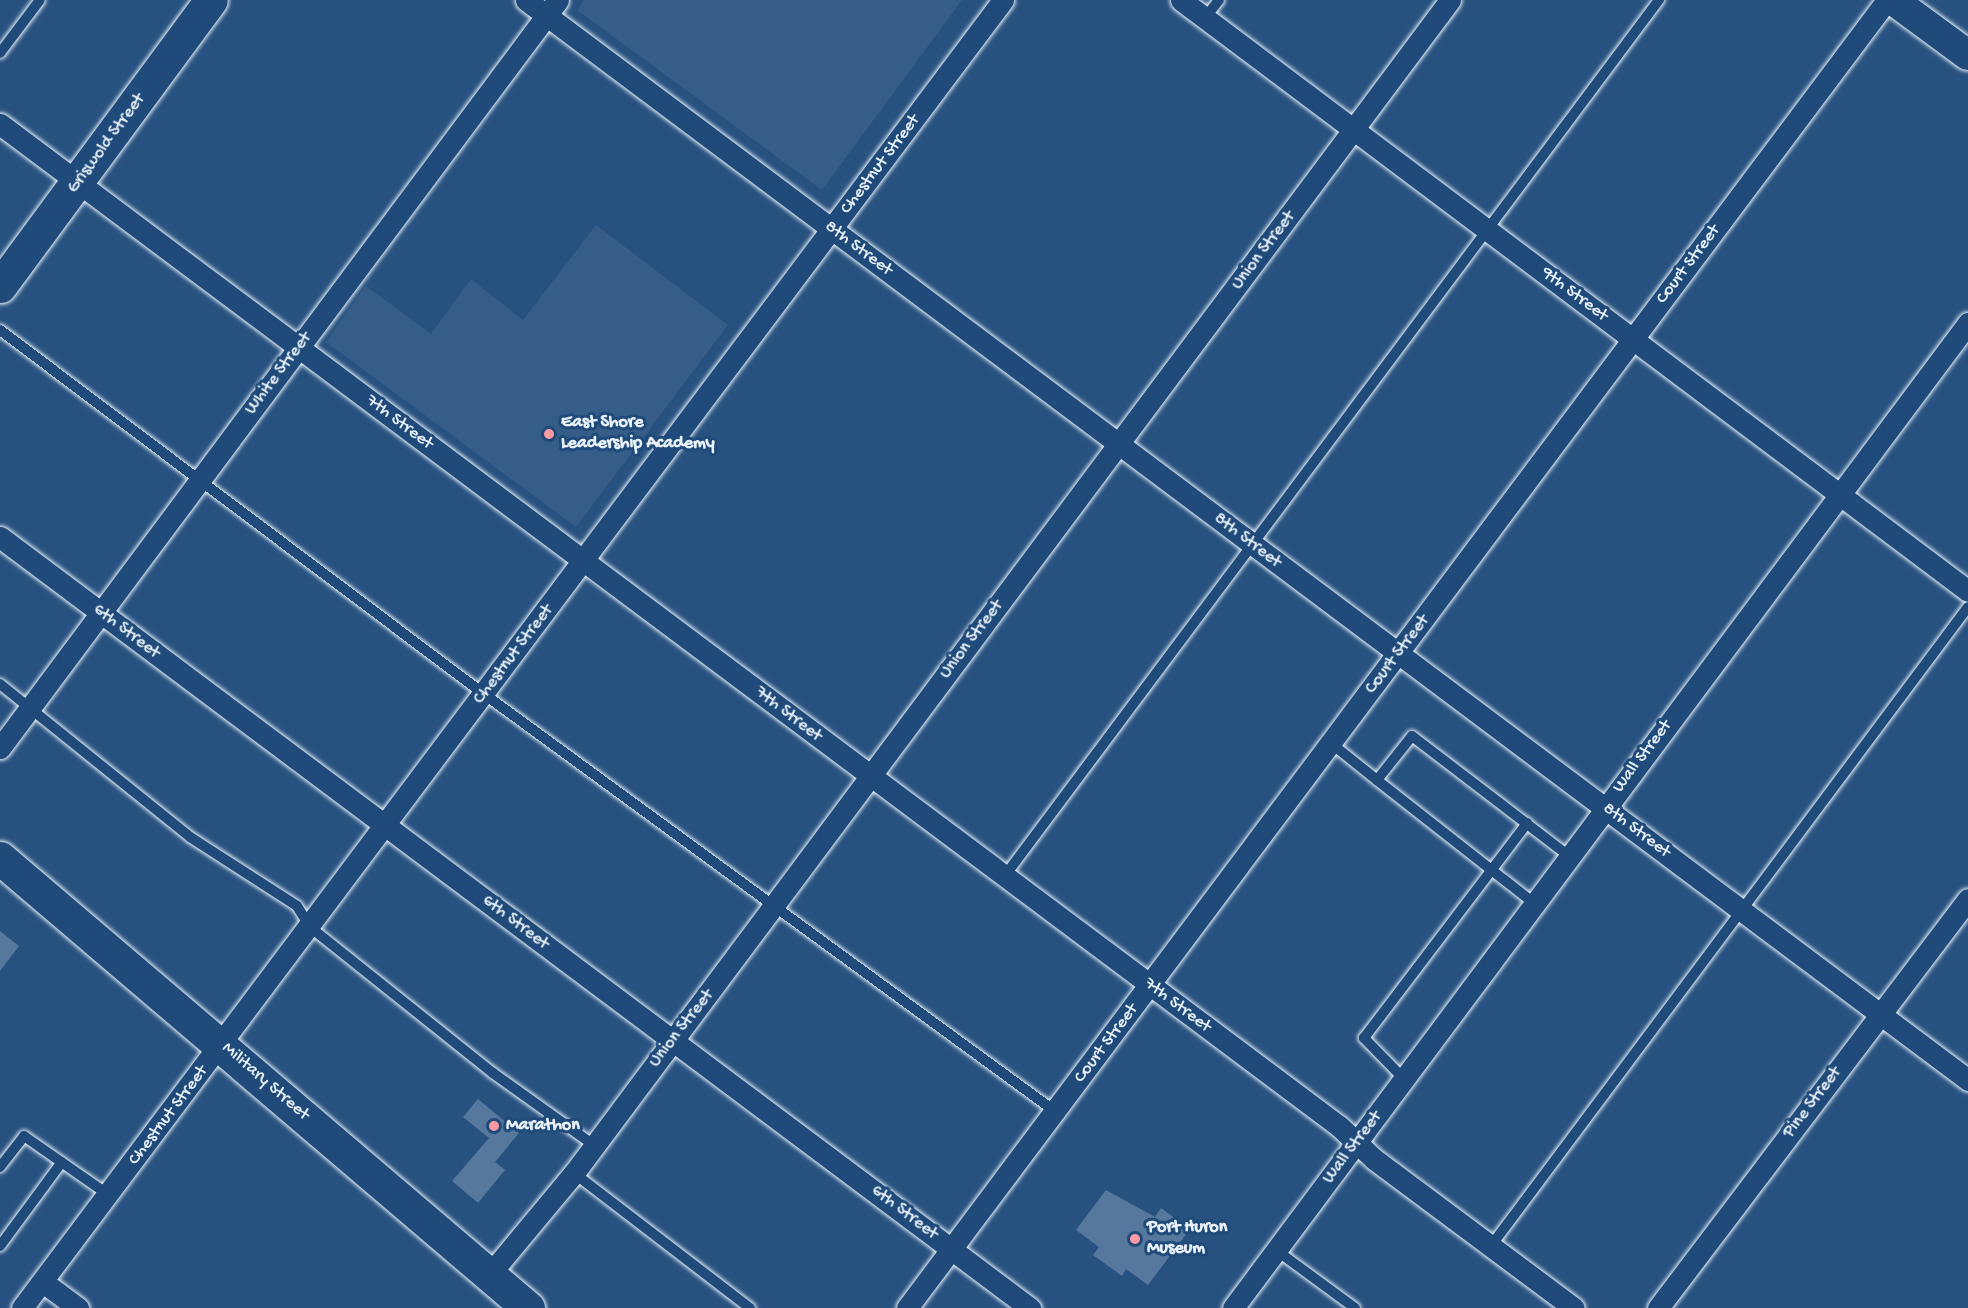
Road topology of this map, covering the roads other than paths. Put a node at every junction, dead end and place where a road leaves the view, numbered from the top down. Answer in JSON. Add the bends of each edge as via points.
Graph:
{"nodes":[{"id":1,"x":40,"y":0,"type":"edge"},
{"id":2,"x":211,"y":0,"type":"edge"},
{"id":3,"x":526,"y":0,"type":"edge"},
{"id":4,"x":1003,"y":0,"type":"edge"},
{"id":5,"x":1181,"y":0,"type":"edge"},
{"id":6,"x":1219,"y":0,"type":"edge"},
{"id":7,"x":1450,"y":0,"type":"edge"},
{"id":8,"x":1659,"y":0,"type":"edge"},
{"id":9,"x":1887,"y":0,"type":"edge"},
{"id":10,"x":1893,"y":0,"type":"edge"},
{"id":11,"x":553,"y":8,"type":"edge"},
{"id":12,"x":1205,"y":18,"type":"junction"},
{"id":13,"x":0,"y":52,"type":"edge"},
{"id":14,"x":1968,"y":55,"type":"edge"},
{"id":15,"x":0,"y":124,"type":"edge"},
{"id":16,"x":1353,"y":132,"type":"junction"},
{"id":17,"x":78,"y":183,"type":"junction"},
{"id":18,"x":832,"y":230,"type":"junction"},
{"id":19,"x":1487,"y":230,"type":"junction"},
{"id":20,"x":0,"y":286,"type":"edge"},
{"id":21,"x":1968,"y":323,"type":"edge"},
{"id":22,"x":0,"y":330,"type":"edge"},
{"id":23,"x":1634,"y":339,"type":"junction"},
{"id":24,"x":299,"y":348,"type":"junction"},
{"id":25,"x":1118,"y":445,"type":"junction"},
{"id":26,"x":200,"y":480,"type":"junction"},
{"id":27,"x":1840,"y":495,"type":"junction"},
{"id":28,"x":0,"y":537,"type":"edge"},
{"id":29,"x":1252,"y":545,"type":"junction"},
{"id":30,"x":584,"y":562,"type":"junction"},
{"id":31,"x":1968,"y":591,"type":"edge"},
{"id":32,"x":1968,"y":607,"type":"edge"},
{"id":33,"x":100,"y":613,"type":"junction"},
{"id":34,"x":1399,"y":654,"type":"junction"},
{"id":35,"x":0,"y":684,"type":"edge"},
{"id":36,"x":484,"y":694,"type":"junction"},
{"id":37,"x":31,"y":708,"type":"junction"},
{"id":38,"x":1332,"y":744,"type":"junction"},
{"id":39,"x":0,"y":748,"type":"edge"},
{"id":40,"x":870,"y":776,"type":"junction"},
{"id":41,"x":1377,"y":780,"type":"junction"},
{"id":42,"x":1605,"y":808,"type":"junction"},
{"id":43,"x":1527,"y":824,"type":"junction"},
{"id":44,"x":385,"y":827,"type":"junction"},
{"id":45,"x":1570,"y":857,"type":"junction"},
{"id":46,"x":0,"y":858,"type":"edge"},
{"id":47,"x":1491,"y":869,"type":"junction"},
{"id":48,"x":1004,"y":877,"type":"junction"},
{"id":49,"x":1968,"y":899,"type":"edge"},
{"id":50,"x":1535,"y":904,"type":"junction"},
{"id":51,"x":774,"y":907,"type":"junction"},
{"id":52,"x":1744,"y":912,"type":"junction"},
{"id":53,"x":310,"y":927,"type":"junction"},
{"id":54,"x":1150,"y":987,"type":"junction"},
{"id":55,"x":1880,"y":1014,"type":"junction"},
{"id":56,"x":672,"y":1040,"type":"junction"},
{"id":57,"x":222,"y":1046,"type":"junction"},
{"id":58,"x":1405,"y":1080,"type":"junction"},
{"id":59,"x":1968,"y":1080,"type":"edge"},
{"id":60,"x":1056,"y":1112,"type":"junction"},
{"id":61,"x":1356,"y":1144,"type":"junction"},
{"id":62,"x":595,"y":1146,"type":"junction"},
{"id":63,"x":62,"y":1162,"type":"junction"},
{"id":64,"x":0,"y":1167,"type":"edge"},
{"id":65,"x":574,"y":1173,"type":"junction"},
{"id":66,"x":109,"y":1195,"type":"junction"},
{"id":67,"x":0,"y":1246,"type":"edge"},
{"id":68,"x":1491,"y":1246,"type":"junction"},
{"id":69,"x":953,"y":1250,"type":"junction"},
{"id":70,"x":1276,"y":1250,"type":"junction"},
{"id":71,"x":489,"y":1275,"type":"junction"},
{"id":72,"x":43,"y":1282,"type":"junction"},
{"id":73,"x":22,"y":1308,"type":"edge"},
{"id":74,"x":78,"y":1308,"type":"edge"},
{"id":75,"x":528,"y":1308,"type":"edge"},
{"id":76,"x":750,"y":1308,"type":"edge"},
{"id":77,"x":907,"y":1308,"type":"edge"},
{"id":78,"x":1030,"y":1308,"type":"edge"},
{"id":79,"x":1233,"y":1308,"type":"edge"},
{"id":80,"x":1355,"y":1308,"type":"edge"},
{"id":81,"x":1574,"y":1308,"type":"edge"},
{"id":82,"x":1658,"y":1308,"type":"edge"}],
"edges":[{"from":1,"to":13,"type":"lane"},
{"from":2,"to":17,"type":"main road","name":"Griswold Street"},
{"from":3,"to":11,"type":"street","name":"8th Street"},
{"from":4,"to":18,"type":"street","name":"Chestnut Street"},
{"from":5,"to":12,"type":"street","name":"9th Street"},
{"from":6,"to":12,"type":"lane"},
{"from":7,"to":16,"type":"street","name":"Union Street"},
{"from":8,"to":19,"type":"lane"},
{"from":9,"to":23,"type":"street","name":"Court Street"},
{"from":10,"to":14,"type":"street"},
{"from":11,"to":18,"type":"street","name":"8th Street"},
{"from":11,"to":24,"type":"street","name":"White Street"},
{"from":12,"to":16,"type":"street","name":"9th Street"},
{"from":15,"to":17,"type":"street","name":"7th Street"},
{"from":16,"to":19,"type":"street","name":"9th Street"},
{"from":16,"to":25,"type":"street","name":"Union Street"},
{"from":17,"to":20,"type":"main road","name":"Griswold Street"},
{"from":17,"to":24,"type":"street","name":"7th Street"},
{"from":18,"to":25,"type":"street","name":"8th Street"},
{"from":18,"to":30,"type":"street","name":"Chestnut Street"},
{"from":19,"to":23,"type":"street","name":"9th Street"},
{"from":19,"to":29,"type":"lane"},
{"from":21,"to":27,"type":"street","name":"Wall Street"},
{"from":22,"to":26,"type":"lane"},
{"from":23,"to":27,"type":"street","name":"9th Street"},
{"from":23,"to":34,"type":"street","name":"Court Street"},
{"from":24,"to":26,"type":"street","name":"White Street"},
{"from":24,"to":30,"type":"street","name":"7th Street"},
{"from":25,"to":29,"type":"street","name":"8th Street"},
{"from":25,"to":40,"type":"street","name":"Union Street"},
{"from":26,"to":33,"type":"street","name":"White Street"},
{"from":26,"to":36,"type":"lane"},
{"from":27,"to":31,"type":"street","name":"9th Street"},
{"from":27,"to":42,"type":"street","name":"Wall Street"},
{"from":28,"to":33,"type":"street","name":"6th Street"},
{"from":29,"to":34,"type":"street","name":"8th Street"},
{"from":29,"to":48,"type":"lane"},
{"from":30,"to":36,"type":"street","name":"Chestnut Street"},
{"from":30,"to":40,"type":"street","name":"7th Street"},
{"from":32,"to":52,"type":"lane"},
{"from":33,"to":37,"type":"street","name":"White Street"},
{"from":33,"to":44,"type":"street","name":"6th Street"},
{"from":34,"to":38,"type":"street","name":"Court Street"},
{"from":34,"to":42,"type":"street","name":"8th Street"},
{"from":35,"to":37,"type":"lane"},
{"from":36,"to":44,"type":"street","name":"Chestnut Street"},
{"from":36,"to":51,"type":"lane"},
{"from":37,"to":39,"type":"street","name":"White Street"},
{"from":37,"to":53,"type":"lane","via":[[65,740],[190,837],[297,906]]},
{"from":38,"to":41,"type":"lane"},
{"from":38,"to":54,"type":"street","name":"Court Street"},
{"from":40,"to":48,"type":"street","name":"7th Street"},
{"from":40,"to":51,"type":"street","name":"Union Street"},
{"from":41,"to":43,"type":"lane","via":[[1412,735]]},
{"from":41,"to":47,"type":"lane"},
{"from":42,"to":45,"type":"street","name":"Wall Street"},
{"from":42,"to":52,"type":"street","name":"8th Street"},
{"from":43,"to":45,"type":"lane"},
{"from":43,"to":47,"type":"lane"},
{"from":44,"to":53,"type":"street","name":"Chestnut Street"},
{"from":44,"to":56,"type":"street","name":"6th Street"},
{"from":45,"to":50,"type":"street","name":"Wall Street"},
{"from":46,"to":57,"type":"main road","name":"Military Street"},
{"from":47,"to":50,"type":"lane"},
{"from":47,"to":58,"type":"lane","via":[[1364,1038]]},
{"from":48,"to":54,"type":"street","name":"7th Street"},
{"from":49,"to":55,"type":"street","name":"Pine Street"},
{"from":50,"to":58,"type":"street","name":"Wall Street"},
{"from":51,"to":56,"type":"street","name":"Union Street"},
{"from":51,"to":60,"type":"lane"},
{"from":52,"to":55,"type":"street","name":"8th Street"},
{"from":52,"to":68,"type":"lane"},
{"from":53,"to":57,"type":"street","name":"Chestnut Street"},
{"from":53,"to":62,"type":"lane","via":[[492,1073]]},
{"from":54,"to":60,"type":"street","name":"Court Street"},
{"from":54,"to":61,"type":"street","name":"7th Street","via":[[1339,1126]]},
{"from":55,"to":59,"type":"street","name":"8th Street"},
{"from":55,"to":82,"type":"street","name":"Pine Street"},
{"from":56,"to":62,"type":"street","name":"Union Street"},
{"from":56,"to":69,"type":"street","name":"6th Street"},
{"from":57,"to":66,"type":"street","name":"Chestnut Street"},
{"from":57,"to":71,"type":"main road","name":"Military Street"},
{"from":58,"to":61,"type":"street","name":"Wall Street"},
{"from":60,"to":69,"type":"street","name":"Court Street"},
{"from":61,"to":68,"type":"street","name":"7th Street"},
{"from":61,"to":70,"type":"street","name":"Wall Street"},
{"from":62,"to":65,"type":"street","name":"Union Street"},
{"from":63,"to":64,"type":"lane","via":[[24,1136]]},
{"from":63,"to":66,"type":"lane"},
{"from":63,"to":67,"type":"lane"},
{"from":65,"to":71,"type":"street","name":"Union Street"},
{"from":65,"to":76,"type":"lane"},
{"from":66,"to":72,"type":"street","name":"Chestnut Street"},
{"from":68,"to":81,"type":"street","name":"7th Street"},
{"from":69,"to":77,"type":"street","name":"Court Street"},
{"from":69,"to":78,"type":"street","name":"6th Street"},
{"from":70,"to":79,"type":"street","name":"Wall Street"},
{"from":70,"to":80,"type":"lane"},
{"from":71,"to":75,"type":"main road","name":"Military Street"},
{"from":72,"to":73,"type":"street","name":"Chestnut Street"},
{"from":72,"to":74,"type":"street"}]}
